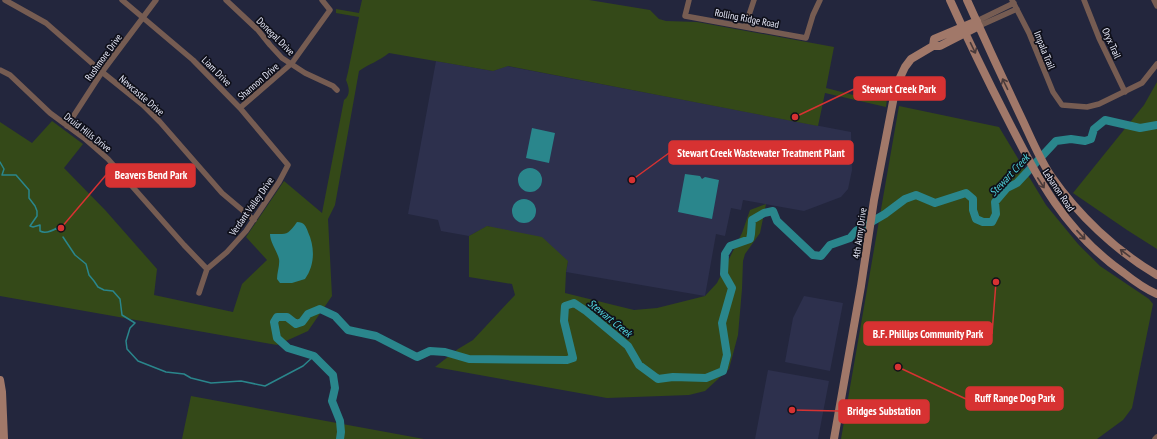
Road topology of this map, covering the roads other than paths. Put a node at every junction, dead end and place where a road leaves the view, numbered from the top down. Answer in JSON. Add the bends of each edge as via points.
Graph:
{"nodes":[{"id":1,"x":5,"y":0,"type":"edge"},
{"id":2,"x":122,"y":0,"type":"edge"},
{"id":3,"x":156,"y":0,"type":"edge"},
{"id":4,"x":226,"y":0,"type":"edge"},
{"id":5,"x":322,"y":0,"type":"edge"},
{"id":6,"x":689,"y":0,"type":"edge"},
{"id":7,"x":754,"y":0,"type":"edge"},
{"id":8,"x":820,"y":0,"type":"edge"},
{"id":9,"x":950,"y":0,"type":"edge"},
{"id":10,"x":967,"y":0,"type":"edge"},
{"id":11,"x":1084,"y":0,"type":"edge"},
{"id":12,"x":1154,"y":0,"type":"edge"},
{"id":13,"x":1013,"y":1,"type":"edge"},
{"id":14,"x":1157,"y":6,"type":"edge"},
{"id":15,"x":1017,"y":9,"type":"junction"},
{"id":16,"x":143,"y":18,"type":"junction"},
{"id":17,"x":978,"y":24,"type":"junction"},
{"id":18,"x":745,"y":27,"type":"junction"},
{"id":19,"x":964,"y":31,"type":"junction"},
{"id":20,"x":292,"y":63,"type":"junction"},
{"id":21,"x":1157,"y":64,"type":"edge"},
{"id":22,"x":0,"y":70,"type":"edge"},
{"id":23,"x":102,"y":72,"type":"junction"},
{"id":24,"x":337,"y":90,"type":"dead end"},
{"id":25,"x":1125,"y":92,"type":"junction"},
{"id":26,"x":240,"y":108,"type":"junction"},
{"id":27,"x":67,"y":126,"type":"junction"},
{"id":28,"x":288,"y":166,"type":"joint"},
{"id":29,"x":254,"y":220,"type":"junction"},
{"id":30,"x":207,"y":269,"type":"junction"},
{"id":31,"x":1157,"y":275,"type":"edge"},
{"id":32,"x":199,"y":293,"type":"dead end"},
{"id":33,"x":1157,"y":294,"type":"edge"},
{"id":34,"x":0,"y":380,"type":"edge"},
{"id":35,"x":2,"y":427,"type":"edge"},
{"id":36,"x":4,"y":439,"type":"edge"},
{"id":37,"x":834,"y":439,"type":"edge"}],
"edges":[{"from":1,"to":23,"type":"street","name":"Newcastle Drive","via":[[46,23]]},
{"from":2,"to":16,"type":"street","name":"Liam Drive"},
{"from":3,"to":16,"type":"street","name":"Rushmore Drive"},
{"from":4,"to":20,"type":"street","name":"Donegal Drive","via":[[258,30],[282,58]]},
{"from":5,"to":20,"type":"street","name":"Shannon Drive","via":[[330,10]]},
{"from":6,"to":18,"type":"street","name":"Rolling Ridge Road","via":[[685,16]]},
{"from":7,"to":18,"type":"street"},
{"from":8,"to":18,"type":"street","name":"Rolling Ridge Road","via":[[806,38]]},
{"from":9,"to":19,"type":"main road","name":"Lebanon Road"},
{"from":10,"to":17,"type":"main road","name":"Lebanon Road"},
{"from":11,"to":25,"type":"street","name":"Oryx Trail"},
{"from":12,"to":14,"type":"street"},
{"from":13,"to":15,"type":"street","name":"Impala Trail"},
{"from":13,"to":17,"type":"street","name":"4th Army Drive"},
{"from":15,"to":17,"type":"street","name":"4th Army Drive"},
{"from":15,"to":25,"type":"street","name":"Impala Trail","via":[[1060,104],[1091,107]]},
{"from":16,"to":23,"type":"street","name":"Rushmore Drive"},
{"from":16,"to":26,"type":"street","name":"Liam Drive","via":[[193,60]]},
{"from":17,"to":19,"type":"main road","name":"4th Army Drive"},
{"from":31,"to":17,"type":"main road","name":"Lebanon Road","one_way":true,"via":[[1108,240],[1051,175]]},
{"from":19,"to":33,"type":"main road","name":"Lebanon Road","one_way":true,"via":[[1038,178],[1056,205],[1097,253]]},
{"from":19,"to":37,"type":"main road","name":"4th Army Drive","via":[[934,39],[933,46],[911,59],[899,79],[880,168]]},
{"from":20,"to":24,"type":"street","name":"Donegal Drive","via":[[299,70]]},
{"from":20,"to":26,"type":"street","name":"Shannon Drive"},
{"from":21,"to":25,"type":"street","via":[[1142,83]]},
{"from":22,"to":27,"type":"street","name":"Druid Hills Drive","via":[[10,75],[50,114]]},
{"from":23,"to":27,"type":"street","name":"Rushmore Drive"},
{"from":23,"to":29,"type":"street","name":"Newcastle Drive","via":[[143,105],[222,193]]},
{"from":26,"to":28,"type":"street","name":"Liam Drive"},
{"from":27,"to":30,"type":"street","name":"Druid Hills Drive","via":[[108,160]]},
{"from":28,"to":29,"type":"street","name":"Verdant Valley Drive"},
{"from":29,"to":30,"type":"street","name":"Verdant Valley Drive","via":[[237,242]]},
{"from":30,"to":32,"type":"street","name":"Verdant Valley Drive"},
{"from":34,"to":35,"type":"main road"},
{"from":35,"to":36,"type":"main road"}]}
